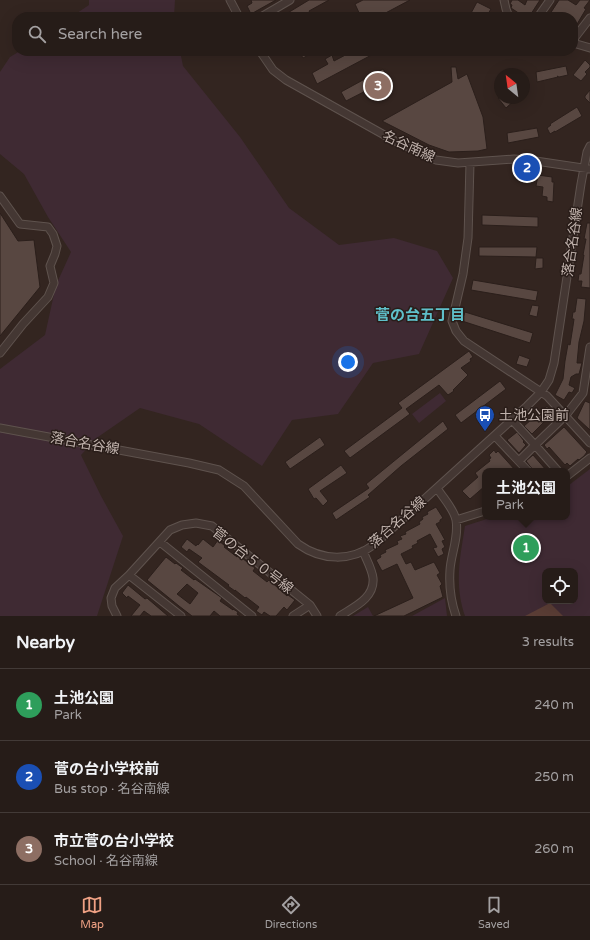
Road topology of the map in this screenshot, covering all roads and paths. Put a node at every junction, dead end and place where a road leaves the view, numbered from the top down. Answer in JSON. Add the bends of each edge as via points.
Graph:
{"nodes":[{"id":1,"x":230,"y":0,"type":"edge"},
{"id":2,"x":290,"y":0,"type":"edge"},
{"id":3,"x":504,"y":0,"type":"edge"},
{"id":4,"x":550,"y":0,"type":"edge"},
{"id":5,"x":236,"y":12,"type":"edge"},
{"id":6,"x":270,"y":12,"type":"edge"},
{"id":7,"x":507,"y":12,"type":"edge"},
{"id":8,"x":542,"y":12,"type":"edge"},
{"id":9,"x":590,"y":18,"type":"edge"},
{"id":10,"x":578,"y":35,"type":"edge"},
{"id":11,"x":578,"y":44,"type":"edge"},
{"id":12,"x":590,"y":48,"type":"edge"},
{"id":13,"x":263,"y":56,"type":"edge"},
{"id":14,"x":590,"y":146,"type":"edge"},
{"id":15,"x":470,"y":163,"type":"junction"},
{"id":16,"x":587,"y":169,"type":"edge"},
{"id":17,"x":0,"y":196,"type":"edge"},
{"id":18,"x":590,"y":347,"type":"edge"},
{"id":19,"x":0,"y":353,"type":"edge"},
{"id":20,"x":541,"y":392,"type":"junction"},
{"id":21,"x":586,"y":394,"type":"edge"},
{"id":22,"x":566,"y":415,"type":"junction"},
{"id":23,"x":512,"y":420,"type":"junction"},
{"id":24,"x":0,"y":428,"type":"edge"},
{"id":25,"x":495,"y":436,"type":"junction"},
{"id":26,"x":590,"y":443,"type":"edge"},
{"id":27,"x":535,"y":445,"type":"junction"},
{"id":28,"x":590,"y":458,"type":"edge"},
{"id":29,"x":519,"y":461,"type":"junction"},
{"id":30,"x":525,"y":468,"type":"edge"},
{"id":31,"x":555,"y":468,"type":"edge"},
{"id":32,"x":570,"y":474,"type":"edge"},
{"id":33,"x":437,"y":488,"type":"junction"},
{"id":34,"x":482,"y":512,"type":"edge"},
{"id":35,"x":456,"y":520,"type":"junction"},
{"id":36,"x":160,"y":542,"type":"junction"},
{"id":37,"x":363,"y":551,"type":"junction"},
{"id":38,"x":129,"y":575,"type":"junction"},
{"id":39,"x":310,"y":605,"type":"junction"},
{"id":40,"x":117,"y":616,"type":"edge"},
{"id":41,"x":181,"y":616,"type":"edge"},
{"id":42,"x":252,"y":616,"type":"edge"},
{"id":43,"x":293,"y":616,"type":"edge"},
{"id":44,"x":317,"y":616,"type":"edge"},
{"id":45,"x":340,"y":616,"type":"edge"},
{"id":46,"x":456,"y":616,"type":"edge"}],
"edges":[{"from":1,"to":5,"type":"street"},
{"from":2,"to":6,"type":"street"},
{"from":3,"to":7,"type":"street"},
{"from":4,"to":8,"type":"street"},
{"from":9,"to":10,"type":"street"},
{"from":11,"to":12,"type":"street"},
{"from":13,"to":15,"type":"street","name":"名谷南線","via":[[273,70],[286,80],[396,141],[441,161]]},
{"from":14,"to":16,"type":"street","name":"落合名谷線","via":[[587,152]]},
{"from":15,"to":16,"type":"street","name":"名谷南線","via":[[529,160]]},
{"from":15,"to":20,"type":"street","via":[[468,238],[452,321],[464,341]]},
{"from":16,"to":20,"type":"street","name":"落合名谷線","via":[[554,363]]},
{"from":17,"to":19,"type":"street","via":[[20,224],[48,227],[57,246],[50,266],[54,282],[48,297]]},
{"from":18,"to":21,"type":"street"},
{"from":20,"to":22,"type":"street"},
{"from":20,"to":23,"type":"street","name":"落合名谷線"},
{"from":21,"to":22,"type":"street"},
{"from":22,"to":26,"type":"street"},
{"from":22,"to":27,"type":"street"},
{"from":23,"to":25,"type":"street","name":"落合名谷線"},
{"from":23,"to":27,"type":"street"},
{"from":24,"to":37,"type":"street","name":"落合名谷線","via":[[219,470],[244,486],[298,544],[308,551],[333,558],[348,557]]},
{"from":25,"to":29,"type":"street"},
{"from":25,"to":33,"type":"street","name":"落合名谷線"},
{"from":27,"to":29,"type":"street"},
{"from":27,"to":31,"type":"street"},
{"from":28,"to":32,"type":"street"},
{"from":29,"to":30,"type":"street"},
{"from":33,"to":35,"type":"street"},
{"from":33,"to":37,"type":"street","name":"落合名谷線","via":[[375,544]]},
{"from":34,"to":35,"type":"street"},
{"from":35,"to":46,"type":"street","via":[[450,569],[450,590]]},
{"from":36,"to":38,"type":"street","name":"菅の台５０号線"},
{"from":36,"to":39,"type":"street","name":"菅の台５０号線","via":[[170,530],[182,525],[196,523],[212,526]]},
{"from":36,"to":42,"type":"street"},
{"from":37,"to":45,"type":"street","via":[[373,577],[369,594]]},
{"from":38,"to":40,"type":"street","name":"菅の台５０号線","via":[[115,588],[111,598]]},
{"from":38,"to":41,"type":"street"},
{"from":39,"to":43,"type":"street"},
{"from":39,"to":44,"type":"street","name":"菅の台５０号線"}]}
